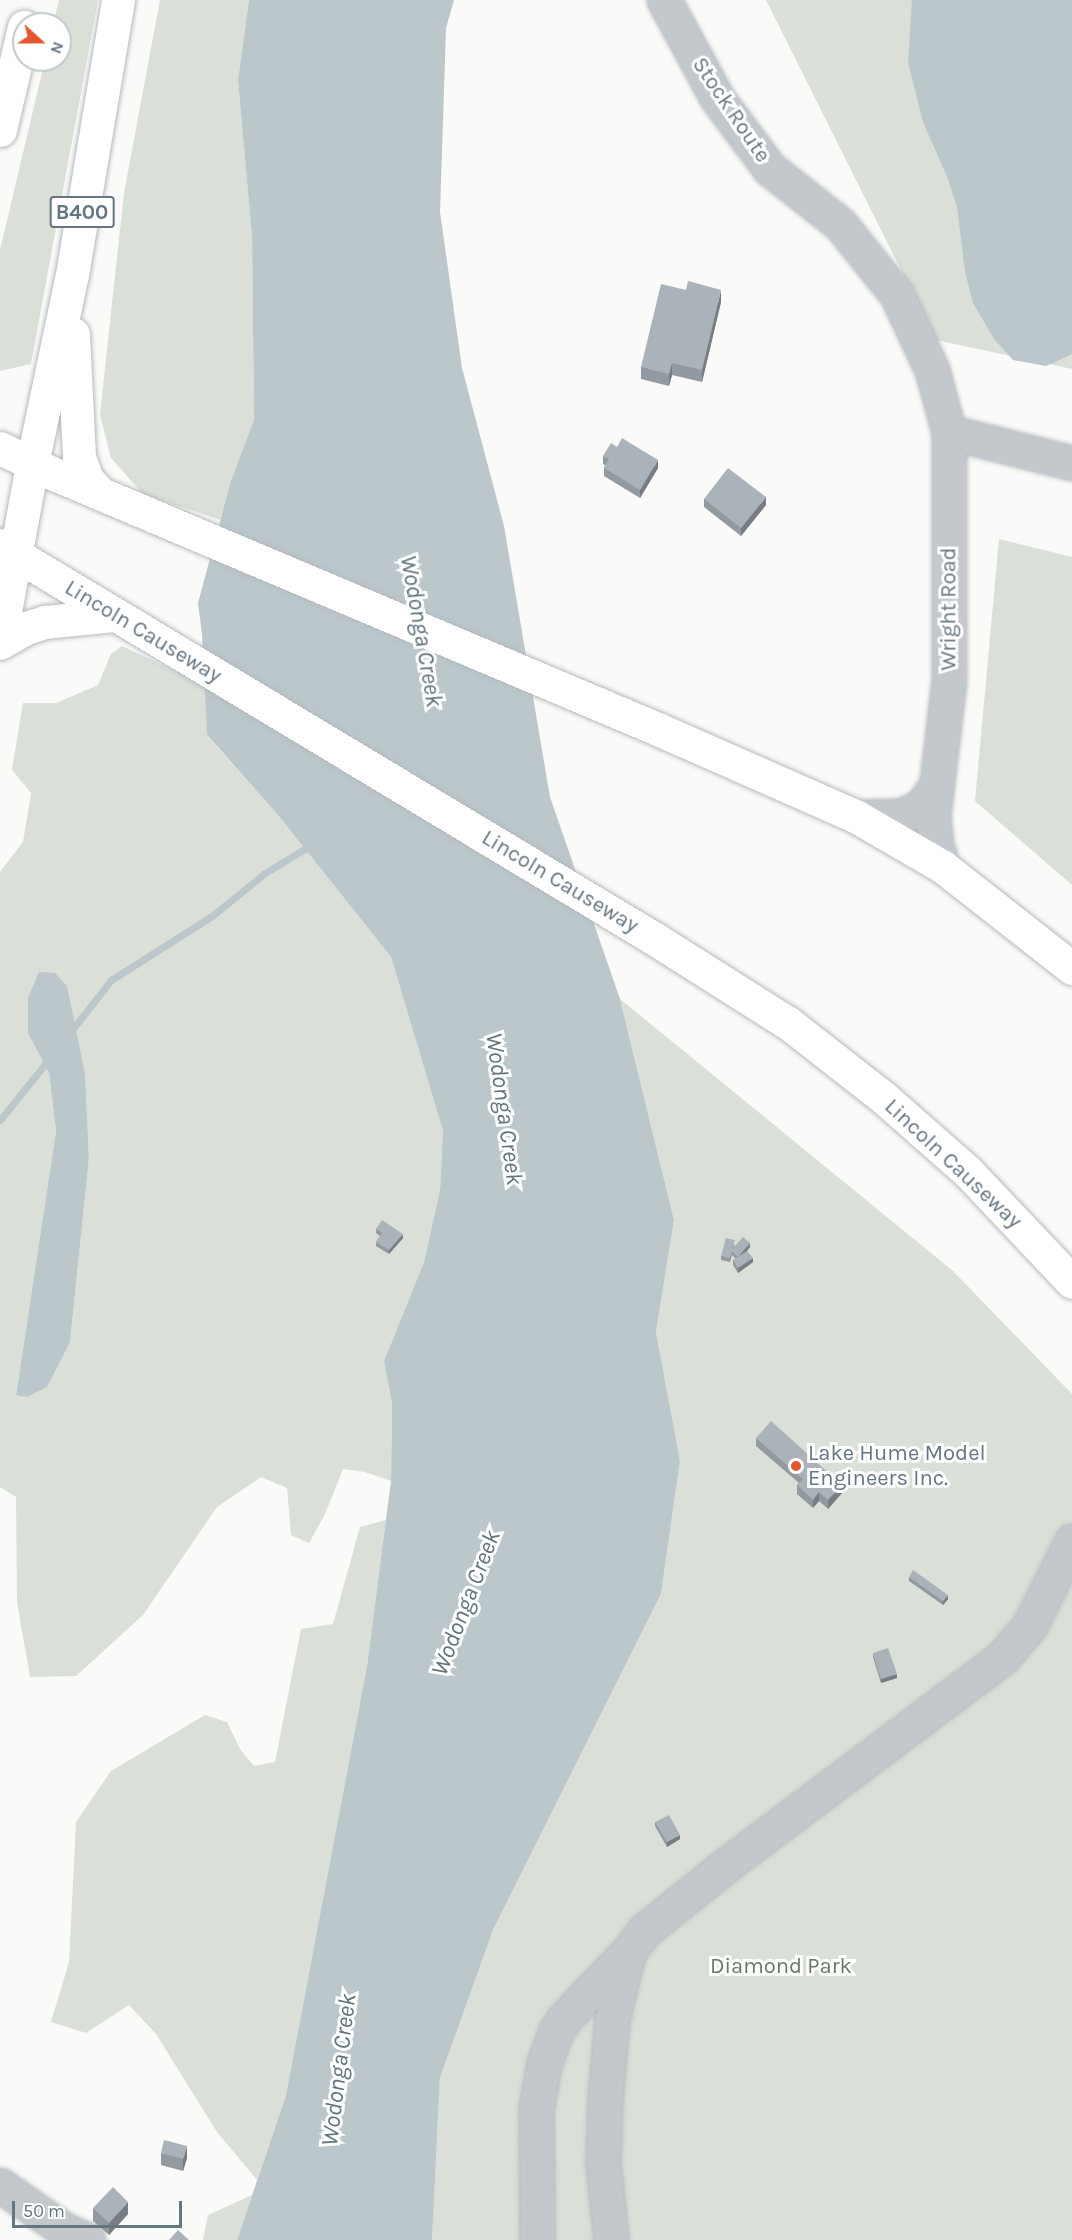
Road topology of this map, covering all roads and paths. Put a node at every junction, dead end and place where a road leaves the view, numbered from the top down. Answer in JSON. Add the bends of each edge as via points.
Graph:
{"nodes":[{"id":1,"x":118,"y":0,"type":"edge"},
{"id":2,"x":664,"y":0,"type":"edge"},
{"id":3,"x":13,"y":72,"type":"edge"},
{"id":4,"x":0,"y":130,"type":"edge"},
{"id":5,"x":72,"y":275,"type":"junction"},
{"id":6,"x":950,"y":432,"type":"junction"},
{"id":7,"x":0,"y":448,"type":"edge"},
{"id":8,"x":1072,"y":463,"type":"edge"},
{"id":9,"x":32,"y":464,"type":"junction"},
{"id":10,"x":100,"y":493,"type":"junction"},
{"id":11,"x":0,"y":507,"type":"edge"},
{"id":12,"x":7,"y":550,"type":"edge"},
{"id":13,"x":120,"y":618,"type":"junction"},
{"id":14,"x":0,"y":641,"type":"edge"},
{"id":15,"x":936,"y":785,"type":"junction"},
{"id":16,"x":857,"y":817,"type":"junction"},
{"id":17,"x":943,"y":867,"type":"junction"},
{"id":18,"x":1072,"y":968,"type":"edge"},
{"id":19,"x":1072,"y":1282,"type":"edge"},
{"id":20,"x":1072,"y":1541,"type":"edge"},
{"id":21,"x":627,"y":1953,"type":"junction"},
{"id":22,"x":0,"y":2185,"type":"edge"},
{"id":23,"x":88,"y":2240,"type":"edge"},
{"id":24,"x":537,"y":2240,"type":"edge"},
{"id":25,"x":611,"y":2240,"type":"edge"}],
"edges":[{"from":1,"to":5,"type":"main road","number":"B400"},
{"from":2,"to":6,"type":"street","name":"Stock Route","via":[[717,98],[770,169],[840,224],[897,295],[932,370]]},
{"from":3,"to":4,"type":"main road"},
{"from":5,"to":9,"type":"main road","number":"B400"},
{"from":5,"to":10,"type":"main road","via":[[79,457],[87,478]]},
{"from":6,"to":8,"type":"street"},
{"from":6,"to":15,"type":"street","name":"Wright Road","via":[[949,680]]},
{"from":7,"to":9,"type":"main road"},
{"from":9,"to":10,"type":"main road"},
{"from":9,"to":11,"type":"main road","number":"B400"},
{"from":9,"to":12,"type":"main road","number":"B400"},
{"from":10,"to":16,"type":"main road"},
{"from":12,"to":13,"type":"main road","name":"Lincoln Causeway"},
{"from":12,"to":14,"type":"main road","number":"B400"},
{"from":13,"to":14,"type":"main road","via":[[45,622]]},
{"from":13,"to":19,"type":"main road","name":"Lincoln Causeway","via":[[788,1023],[884,1098],[968,1172]]},
{"from":15,"to":16,"type":"street","via":[[913,811],[899,816]]},
{"from":15,"to":17,"type":"street","name":"Wright Road","via":[[934,831]]},
{"from":16,"to":17,"type":"main road"},
{"from":17,"to":18,"type":"main road"},
{"from":20,"to":21,"type":"street","via":[[1030,1625],[1002,1658],[721,1869],[644,1931]]},
{"from":21,"to":24,"type":"street","via":[[564,2019],[547,2055],[536,2109]]},
{"from":21,"to":25,"type":"street","via":[[612,2020],[605,2098],[603,2162]]},
{"from":22,"to":23,"type":"street","via":[[64,2230]]}]}
